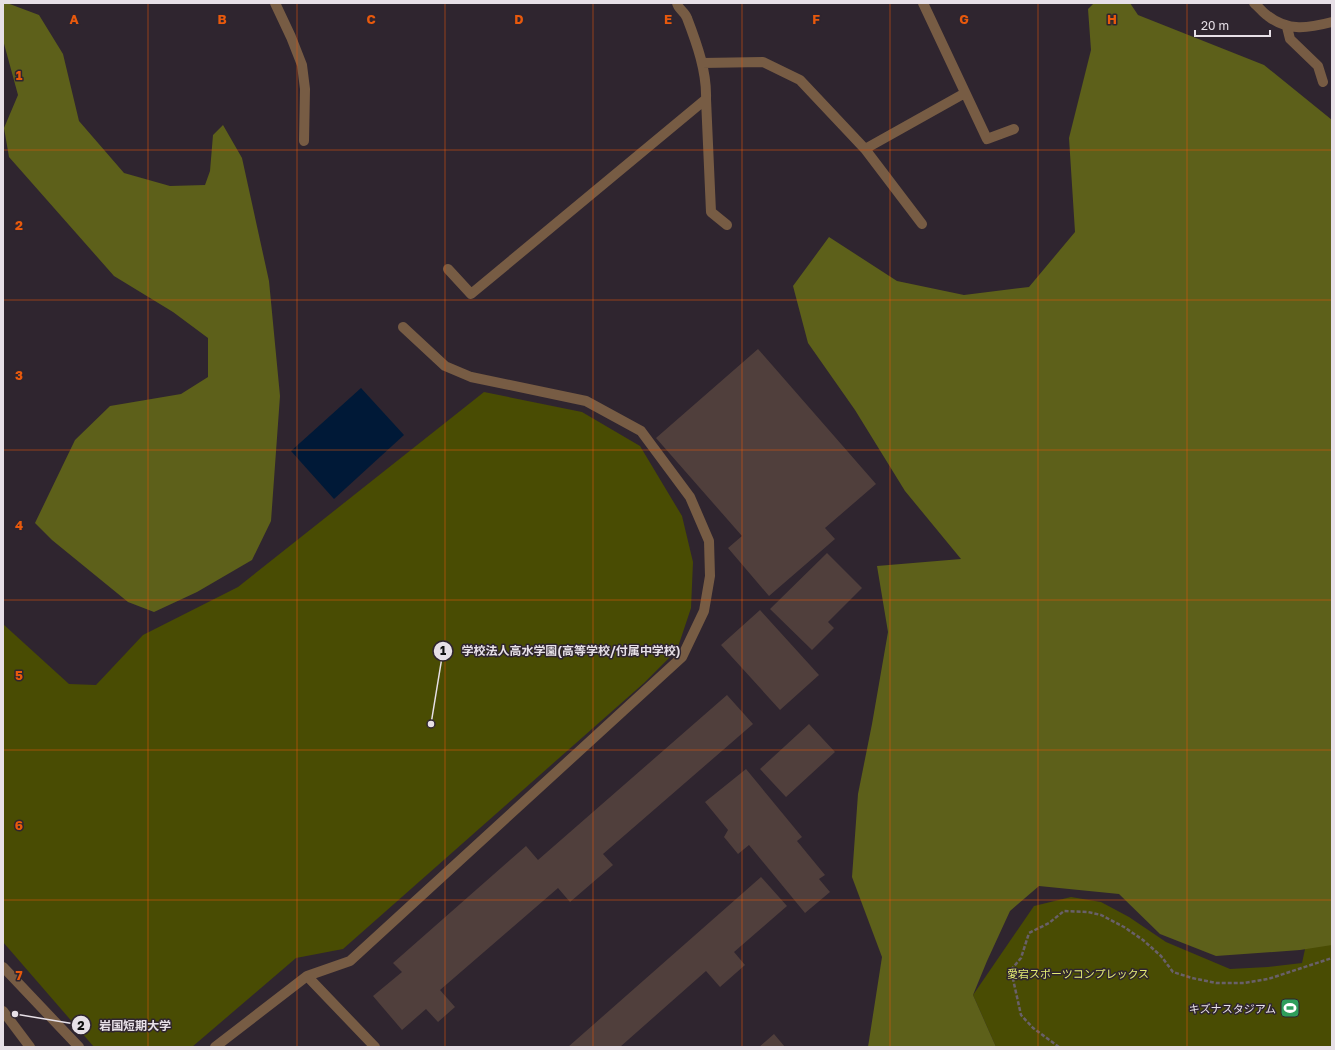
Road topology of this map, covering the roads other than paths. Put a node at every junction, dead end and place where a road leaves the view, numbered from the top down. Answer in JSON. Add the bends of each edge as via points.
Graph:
{"nodes":[{"id":1,"x":275,"y":3,"type":"edge"},
{"id":2,"x":677,"y":3,"type":"edge"},
{"id":3,"x":922,"y":3,"type":"edge"},
{"id":4,"x":1254,"y":3,"type":"edge"},
{"id":5,"x":1332,"y":22,"type":"edge"},
{"id":6,"x":1287,"y":27,"type":"junction"},
{"id":7,"x":702,"y":63,"type":"junction"},
{"id":8,"x":1323,"y":82,"type":"dead end"},
{"id":9,"x":965,"y":93,"type":"junction"},
{"id":10,"x":706,"y":100,"type":"junction"},
{"id":11,"x":1014,"y":128,"type":"dead end"},
{"id":12,"x":304,"y":140,"type":"dead end"},
{"id":13,"x":865,"y":149,"type":"junction"},
{"id":14,"x":922,"y":224,"type":"dead end"},
{"id":15,"x":727,"y":225,"type":"dead end"},
{"id":16,"x":448,"y":269,"type":"dead end"},
{"id":17,"x":403,"y":327,"type":"dead end"},
{"id":18,"x":3,"y":967,"type":"edge"},
{"id":19,"x":307,"y":976,"type":"junction"},
{"id":20,"x":3,"y":1011,"type":"edge"},
{"id":21,"x":30,"y":1047,"type":"edge"},
{"id":22,"x":79,"y":1047,"type":"edge"},
{"id":23,"x":215,"y":1047,"type":"edge"},
{"id":24,"x":375,"y":1047,"type":"edge"}],
"edges":[{"from":1,"to":12,"type":"street","via":[[292,37],[302,65],[305,89]]},
{"from":2,"to":7,"type":"street","via":[[686,16]]},
{"from":3,"to":9,"type":"street"},
{"from":4,"to":6,"type":"street","via":[[1268,17]]},
{"from":5,"to":6,"type":"street","via":[[1311,27]]},
{"from":6,"to":8,"type":"street","via":[[1290,39],[1318,66]]},
{"from":7,"to":10,"type":"street"},
{"from":7,"to":13,"type":"street","via":[[763,62],[800,80]]},
{"from":9,"to":11,"type":"street","via":[[987,139]]},
{"from":9,"to":13,"type":"street"},
{"from":10,"to":15,"type":"street","via":[[711,212]]},
{"from":10,"to":16,"type":"street","via":[[471,294]]},
{"from":13,"to":14,"type":"street"},
{"from":17,"to":19,"type":"street","via":[[445,366],[472,377],[586,401],[641,431],[690,497],[709,541],[710,576],[704,611],[682,657],[350,961]]},
{"from":18,"to":22,"type":"street"},
{"from":19,"to":23,"type":"street"},
{"from":19,"to":24,"type":"street"},
{"from":20,"to":21,"type":"street"}]}
